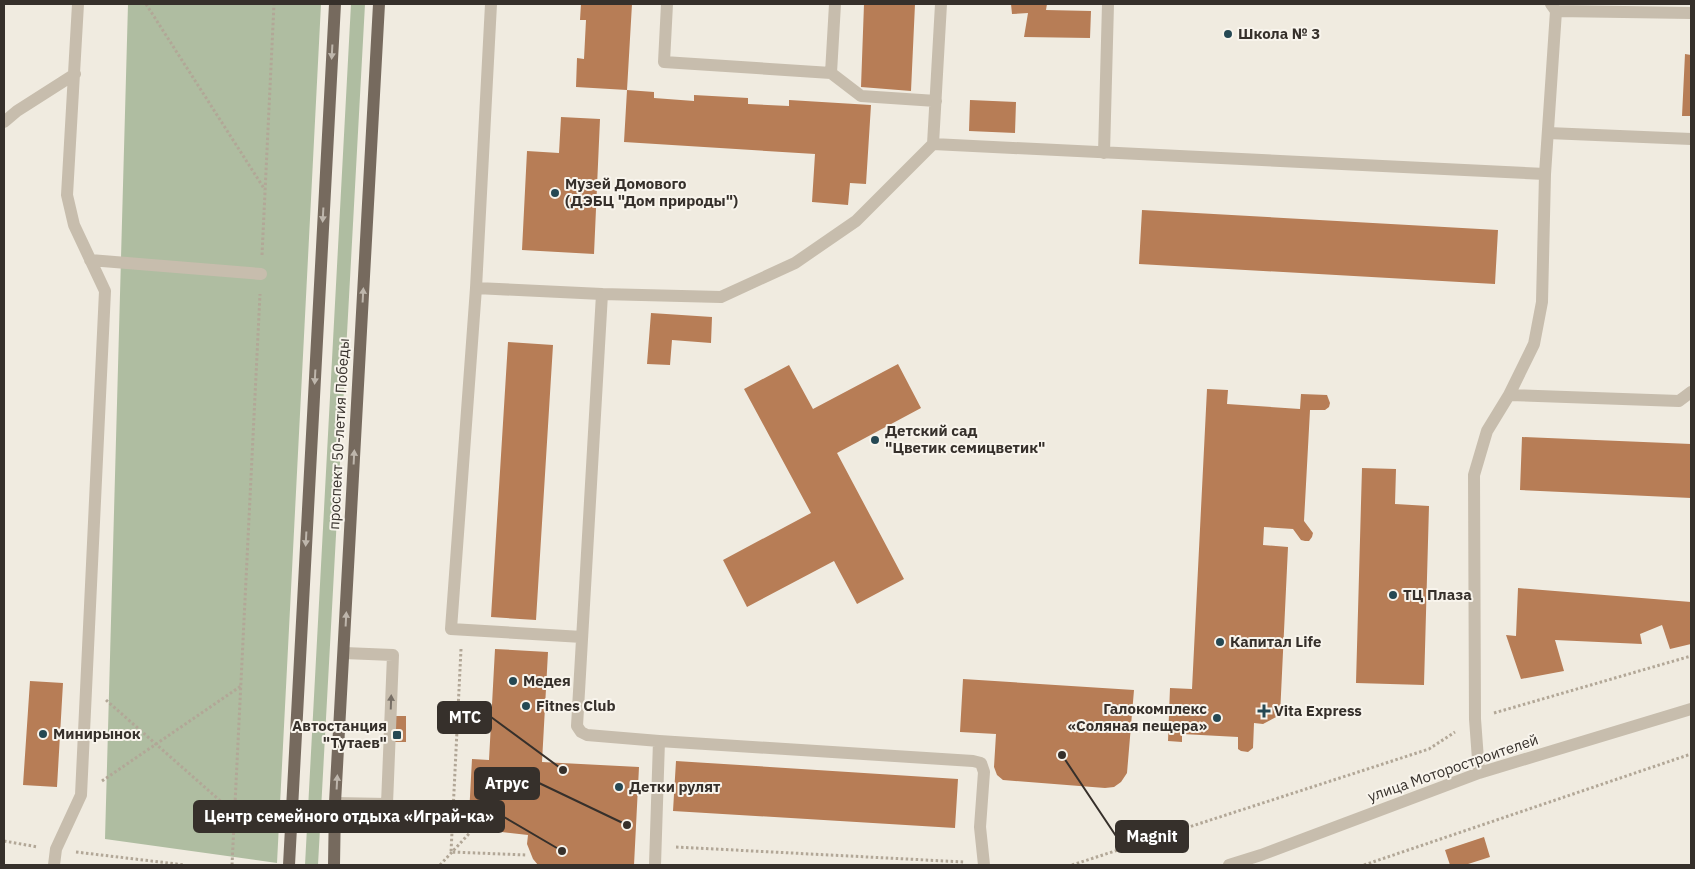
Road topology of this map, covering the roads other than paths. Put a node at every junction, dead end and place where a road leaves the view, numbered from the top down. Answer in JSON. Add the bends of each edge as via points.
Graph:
{"nodes":[{"id":1,"x":78,"y":4,"type":"edge"},
{"id":2,"x":334,"y":4,"type":"edge"},
{"id":3,"x":379,"y":4,"type":"edge"},
{"id":4,"x":492,"y":4,"type":"edge"},
{"id":5,"x":667,"y":4,"type":"edge"},
{"id":6,"x":834,"y":4,"type":"edge"},
{"id":7,"x":941,"y":4,"type":"edge"},
{"id":8,"x":1108,"y":4,"type":"edge"},
{"id":9,"x":1554,"y":7,"type":"edge"},
{"id":10,"x":1585,"y":8,"type":"edge"},
{"id":11,"x":1691,"y":12,"type":"edge"},
{"id":12,"x":831,"y":73,"type":"junction"},
{"id":13,"x":74,"y":74,"type":"junction"},
{"id":14,"x":936,"y":101,"type":"junction"},
{"id":15,"x":4,"y":122,"type":"edge"},
{"id":16,"x":1548,"y":133,"type":"junction"},
{"id":17,"x":1691,"y":139,"type":"edge"},
{"id":18,"x":933,"y":144,"type":"junction"},
{"id":19,"x":1104,"y":153,"type":"junction"},
{"id":20,"x":1545,"y":174,"type":"junction"},
{"id":21,"x":90,"y":260,"type":"junction"},
{"id":22,"x":261,"y":274,"type":"road end"},
{"id":23,"x":476,"y":288,"type":"junction"},
{"id":24,"x":602,"y":294,"type":"junction"},
{"id":25,"x":1691,"y":392,"type":"edge"},
{"id":26,"x":1509,"y":395,"type":"junction"},
{"id":27,"x":582,"y":637,"type":"junction"},
{"id":28,"x":344,"y":652,"type":"junction"},
{"id":29,"x":1691,"y":709,"type":"edge"},
{"id":30,"x":659,"y":741,"type":"junction"},
{"id":31,"x":1479,"y":773,"type":"junction"},
{"id":32,"x":336,"y":803,"type":"junction"},
{"id":33,"x":984,"y":864,"type":"edge"},
{"id":34,"x":54,"y":865,"type":"edge"},
{"id":35,"x":289,"y":865,"type":"edge"},
{"id":36,"x":334,"y":865,"type":"edge"},
{"id":37,"x":655,"y":865,"type":"edge"},
{"id":38,"x":1229,"y":865,"type":"edge"}],
"edges":[{"from":1,"to":13,"type":"street"},
{"from":2,"to":35,"type":"main road","name":"проспект 50-летия Победы","one_way":true},
{"from":28,"to":3,"type":"main road","name":"проспект 50-летия Победы","one_way":true},
{"from":4,"to":23,"type":"street"},
{"from":5,"to":12,"type":"street","via":[[664,62]]},
{"from":6,"to":12,"type":"street"},
{"from":7,"to":14,"type":"street"},
{"from":8,"to":19,"type":"street"},
{"from":9,"to":10,"type":"street"},
{"from":9,"to":16,"type":"street"},
{"from":10,"to":11,"type":"street"},
{"from":12,"to":14,"type":"street","via":[[861,96]]},
{"from":13,"to":15,"type":"street"},
{"from":13,"to":21,"type":"street","via":[[67,195],[74,225]]},
{"from":14,"to":18,"type":"street"},
{"from":16,"to":17,"type":"street"},
{"from":16,"to":20,"type":"street"},
{"from":18,"to":19,"type":"street"},
{"from":18,"to":24,"type":"street","via":[[856,221],[796,264],[722,297]]},
{"from":19,"to":20,"type":"street"},
{"from":20,"to":26,"type":"street","via":[[1542,302],[1534,344]]},
{"from":21,"to":22,"type":"street"},
{"from":21,"to":34,"type":"street","via":[[105,291],[82,796],[56,849]]},
{"from":23,"to":24,"type":"street"},
{"from":23,"to":27,"type":"street","via":[[451,629]]},
{"from":24,"to":27,"type":"street"},
{"from":25,"to":26,"type":"street","via":[[1679,401]]},
{"from":26,"to":31,"type":"street","via":[[1487,431],[1474,475],[1474,719]]},
{"from":27,"to":30,"type":"street","via":[[577,726],[581,732]]},
{"from":32,"to":28,"type":"main road","name":"проспект 50-летия Победы","one_way":true},
{"from":32,"to":28,"type":"street","one_way":true,"via":[[387,804],[393,655]]},
{"from":29,"to":31,"type":"street","name":"улица Моторостроителей"},
{"from":30,"to":33,"type":"street","via":[[982,763],[980,827]]},
{"from":30,"to":37,"type":"street"},
{"from":31,"to":38,"type":"street","name":"улица Моторостроителей"},
{"from":32,"to":36,"type":"main road","name":"проспект 50-летия Победы"}]}
